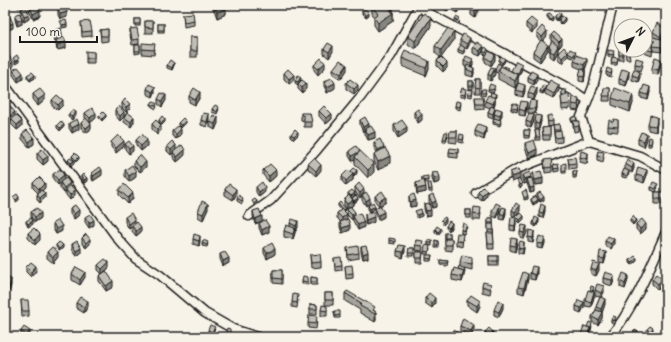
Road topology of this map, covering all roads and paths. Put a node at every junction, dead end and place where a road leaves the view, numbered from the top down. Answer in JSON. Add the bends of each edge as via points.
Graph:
{"nodes":[{"id":1,"x":613,"y":5,"type":"edge"},
{"id":2,"x":422,"y":7,"type":"edge"},
{"id":3,"x":5,"y":84,"type":"edge"},
{"id":4,"x":587,"y":100,"type":"junction"},
{"id":5,"x":590,"y":141,"type":"junction"},
{"id":6,"x":666,"y":170,"type":"edge"},
{"id":7,"x":476,"y":193,"type":"dead end"},
{"id":8,"x":248,"y":216,"type":"dead end"},
{"id":9,"x":666,"y":232,"type":"edge"},
{"id":10,"x":258,"y":337,"type":"edge"},
{"id":11,"x":610,"y":337,"type":"edge"}],
"edges":[{"from":1,"to":4,"type":"street","via":[[593,87]]},
{"from":2,"to":4,"type":"street"},
{"from":2,"to":8,"type":"street","via":[[391,56],[316,152],[271,200]]},
{"from":3,"to":10,"type":"street","via":[[118,239],[136,259],[160,275],[205,313],[233,329]]},
{"from":4,"to":5,"type":"street","via":[[581,117]]},
{"from":5,"to":6,"type":"street","via":[[640,156]]},
{"from":5,"to":7,"type":"street","via":[[517,169]]},
{"from":9,"to":11,"type":"street","via":[[634,300]]}]}
